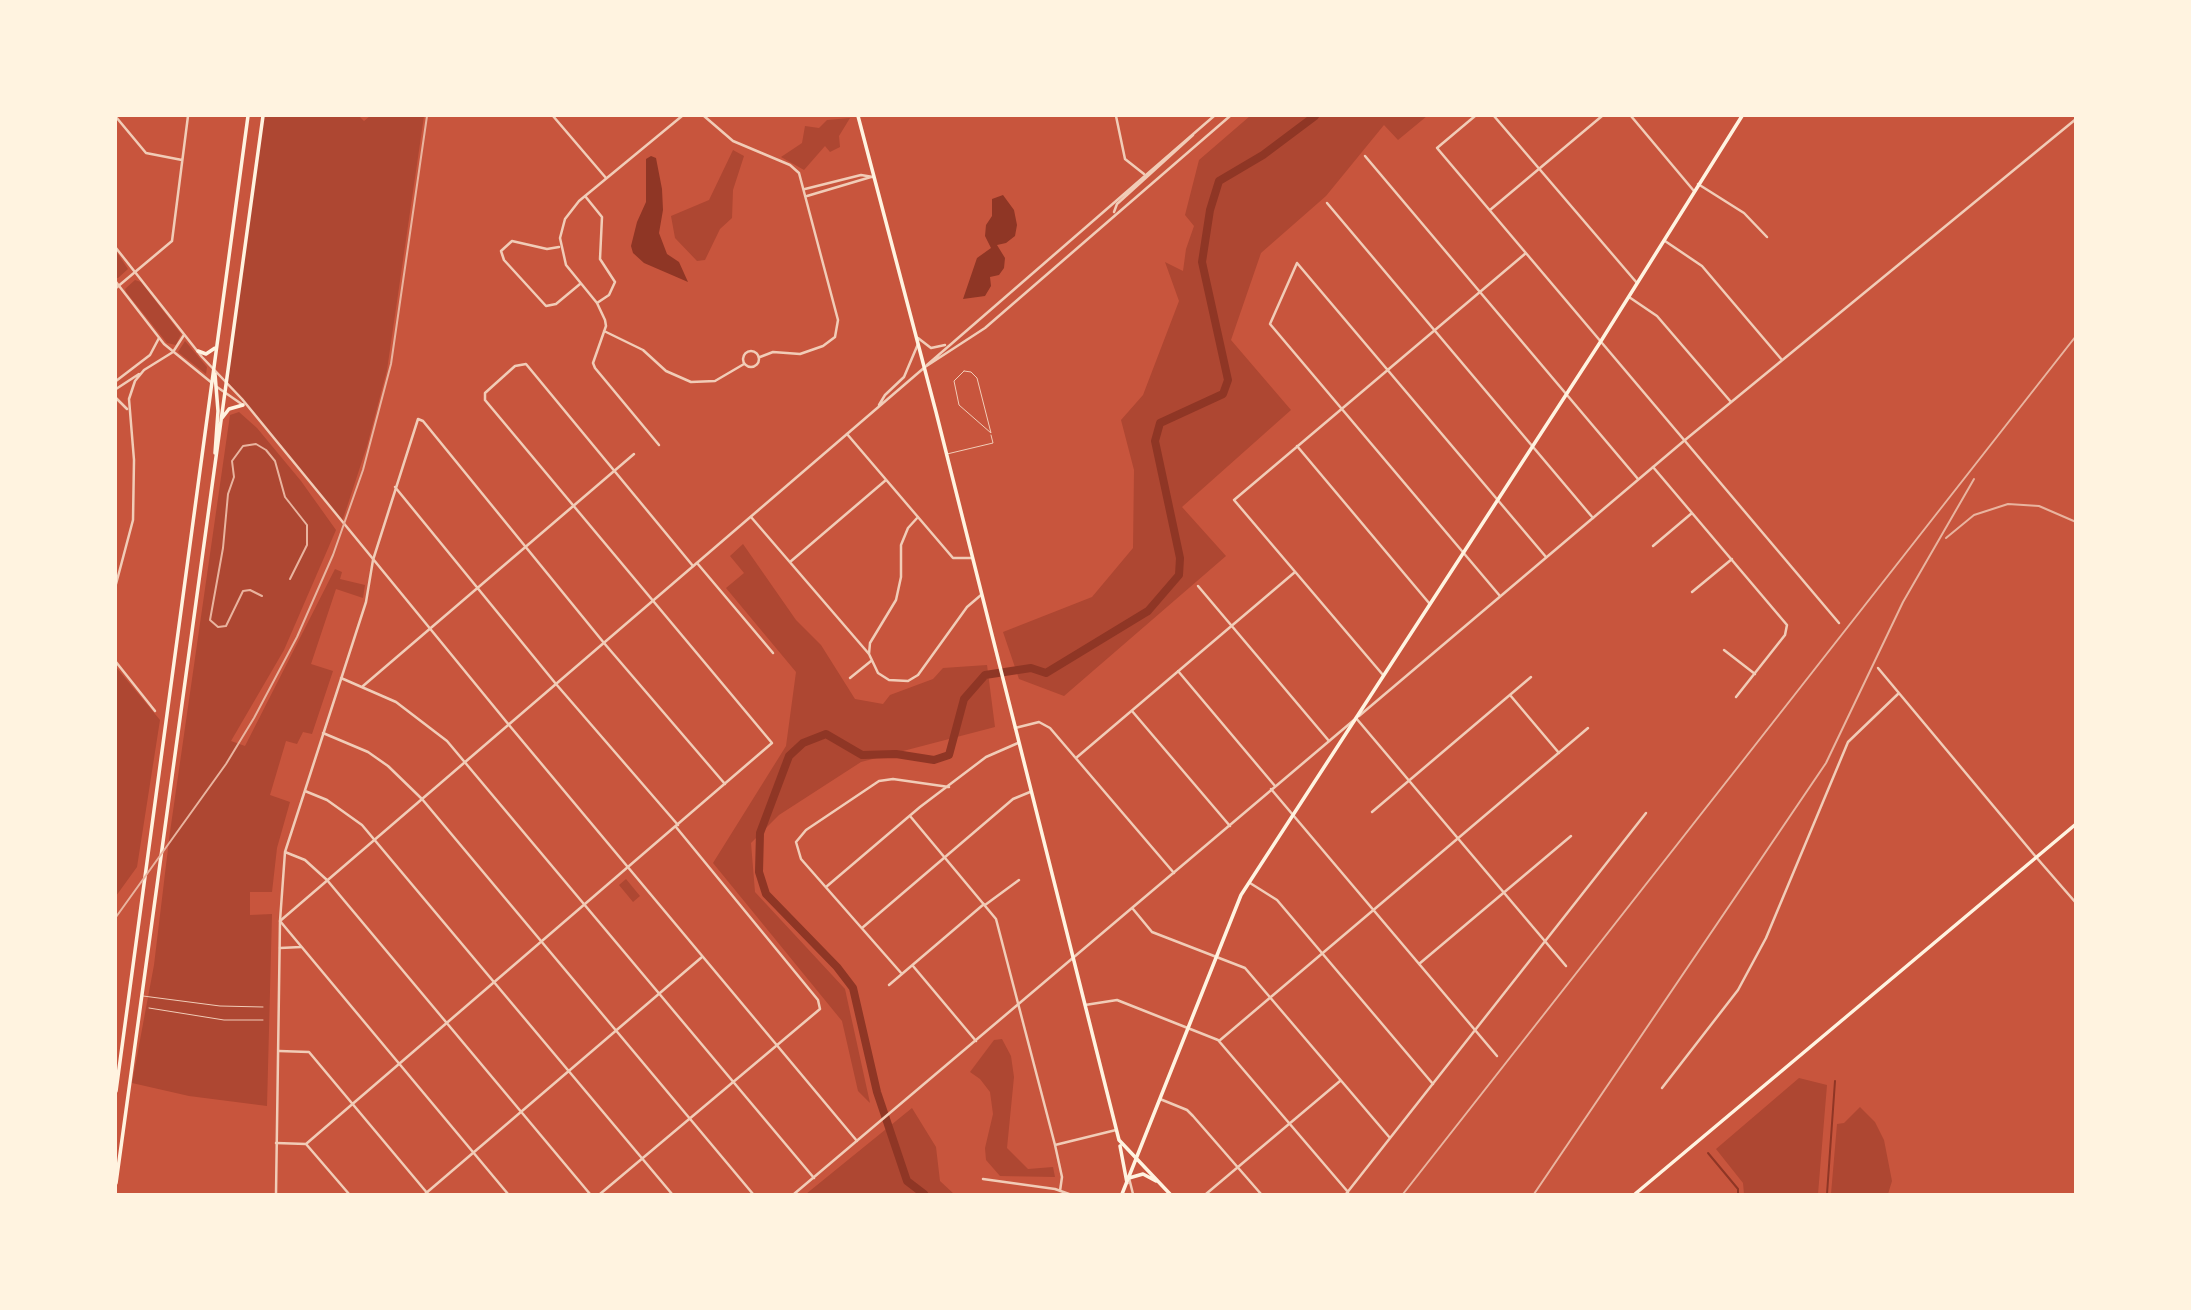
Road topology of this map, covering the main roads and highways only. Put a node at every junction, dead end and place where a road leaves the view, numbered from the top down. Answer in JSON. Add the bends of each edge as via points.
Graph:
{"nodes":[{"id":1,"x":248,"y":116,"type":"edge"},
{"id":2,"x":263,"y":116,"type":"edge"},
{"id":3,"x":858,"y":116,"type":"edge"},
{"id":4,"x":1742,"y":116,"type":"edge"},
{"id":5,"x":217,"y":346,"type":"junction"},
{"id":6,"x":198,"y":351,"type":"road end"},
{"id":7,"x":214,"y":368,"type":"junction"},
{"id":8,"x":244,"y":405,"type":"road end"},
{"id":9,"x":221,"y":420,"type":"junction"},
{"id":10,"x":216,"y":462,"type":"junction"},
{"id":11,"x":2076,"y":824,"type":"edge"},
{"id":12,"x":116,"y":1091,"type":"edge"},
{"id":13,"x":1119,"y":1140,"type":"junction"},
{"id":14,"x":1136,"y":1159,"type":"junction"},
{"id":15,"x":1128,"y":1181,"type":"junction"},
{"id":16,"x":116,"y":1183,"type":"edge"},
{"id":17,"x":1161,"y":1184,"type":"junction"},
{"id":18,"x":1122,"y":1195,"type":"edge"},
{"id":19,"x":1170,"y":1195,"type":"edge"},
{"id":20,"x":1636,"y":1195,"type":"edge"}],
"edges":[{"from":1,"to":5,"type":"main road"},
{"from":2,"to":9,"type":"main road"},
{"from":3,"to":13,"type":"main road"},
{"from":4,"to":14,"type":"main road","via":[[1249,882]]},
{"from":5,"to":6,"type":"main road","via":[[206,354]]},
{"from":5,"to":7,"type":"main road"},
{"from":7,"to":10,"type":"main road"},
{"from":7,"to":12,"type":"main road"},
{"from":8,"to":9,"type":"main road","via":[[229,409]]},
{"from":9,"to":10,"type":"main road"},
{"from":10,"to":16,"type":"main road"},
{"from":11,"to":20,"type":"main road"},
{"from":13,"to":14,"type":"main road"},
{"from":13,"to":15,"type":"main road"},
{"from":14,"to":15,"type":"main road"},
{"from":14,"to":17,"type":"main road"},
{"from":15,"to":17,"type":"main road","via":[[1143,1174]]},
{"from":15,"to":18,"type":"main road"},
{"from":17,"to":19,"type":"main road"}]}
